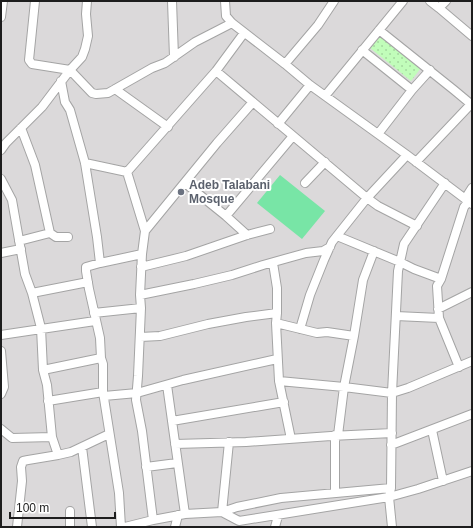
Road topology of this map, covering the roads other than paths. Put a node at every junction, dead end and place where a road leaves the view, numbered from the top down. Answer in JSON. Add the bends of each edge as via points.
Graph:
{"nodes":[{"id":1,"x":3,"y":1,"type":"edge"},
{"id":2,"x":35,"y":1,"type":"edge"},
{"id":3,"x":87,"y":1,"type":"edge"},
{"id":4,"x":172,"y":1,"type":"edge"},
{"id":5,"x":225,"y":1,"type":"edge"},
{"id":6,"x":334,"y":1,"type":"edge"},
{"id":7,"x":403,"y":1,"type":"edge"},
{"id":8,"x":430,"y":1,"type":"edge"},
{"id":9,"x":446,"y":1,"type":"edge"},
{"id":10,"x":439,"y":8,"type":"junction"},
{"id":11,"x":1,"y":17,"type":"edge"},
{"id":12,"x":232,"y":23,"type":"junction"},
{"id":13,"x":379,"y":30,"type":"junction"},
{"id":14,"x":244,"y":33,"type":"junction"},
{"id":15,"x":472,"y":36,"type":"edge"},
{"id":16,"x":362,"y":50,"type":"junction"},
{"id":17,"x":174,"y":57,"type":"junction"},
{"id":18,"x":285,"y":64,"type":"junction"},
{"id":19,"x":70,"y":70,"type":"junction"},
{"id":20,"x":430,"y":70,"type":"junction"},
{"id":21,"x":216,"y":71,"type":"junction"},
{"id":22,"x":61,"y":81,"type":"junction"},
{"id":23,"x":310,"y":86,"type":"junction"},
{"id":24,"x":115,"y":89,"type":"junction"},
{"id":25,"x":412,"y":90,"type":"junction"},
{"id":26,"x":325,"y":96,"type":"junction"},
{"id":27,"x":253,"y":102,"type":"junction"},
{"id":28,"x":471,"y":105,"type":"edge"},
{"id":29,"x":278,"y":124,"type":"junction"},
{"id":30,"x":168,"y":126,"type":"junction"},
{"id":31,"x":21,"y":128,"type":"junction"},
{"id":32,"x":378,"y":134,"type":"junction"},
{"id":33,"x":293,"y":136,"type":"junction"},
{"id":34,"x":1,"y":150,"type":"edge"},
{"id":35,"x":407,"y":156,"type":"junction"},
{"id":36,"x":325,"y":162,"type":"junction"},
{"id":37,"x":416,"y":162,"type":"junction"},
{"id":38,"x":85,"y":163,"type":"junction"},
{"id":39,"x":127,"y":172,"type":"junction"},
{"id":40,"x":1,"y":179,"type":"edge"},
{"id":41,"x":185,"y":183,"type":"junction"},
{"id":42,"x":305,"y":183,"type":"dead end"},
{"id":43,"x":445,"y":183,"type":"junction"},
{"id":44,"x":472,"y":188,"type":"edge"},
{"id":45,"x":367,"y":198,"type":"junction"},
{"id":46,"x":469,"y":201,"type":"edge"},
{"id":47,"x":226,"y":216,"type":"junction"},
{"id":48,"x":417,"y":226,"type":"junction"},
{"id":49,"x":270,"y":229,"type":"dead end"},
{"id":50,"x":145,"y":231,"type":"junction"},
{"id":51,"x":50,"y":233,"type":"junction"},
{"id":52,"x":247,"y":235,"type":"junction"},
{"id":53,"x":337,"y":236,"type":"junction"},
{"id":54,"x":68,"y":237,"type":"dead end"},
{"id":55,"x":20,"y":245,"type":"junction"},
{"id":56,"x":330,"y":247,"type":"junction"},
{"id":57,"x":374,"y":251,"type":"junction"},
{"id":58,"x":1,"y":253,"type":"edge"},
{"id":59,"x":142,"y":254,"type":"junction"},
{"id":60,"x":273,"y":262,"type":"junction"},
{"id":61,"x":400,"y":262,"type":"junction"},
{"id":62,"x":100,"y":263,"type":"junction"},
{"id":63,"x":142,"y":267,"type":"junction"},
{"id":64,"x":441,"y":279,"type":"junction"},
{"id":65,"x":88,"y":282,"type":"junction"},
{"id":66,"x":472,"y":292,"type":"edge"},
{"id":67,"x":32,"y":293,"type":"junction"},
{"id":68,"x":140,"y":295,"type":"junction"},
{"id":69,"x":141,"y":308,"type":"junction"},
{"id":70,"x":277,"y":313,"type":"junction"},
{"id":71,"x":439,"y":314,"type":"junction"},
{"id":72,"x":396,"y":316,"type":"junction"},
{"id":73,"x":95,"y":317,"type":"junction"},
{"id":74,"x":276,"y":323,"type":"junction"},
{"id":75,"x":41,"y":328,"type":"junction"},
{"id":76,"x":300,"y":329,"type":"junction"},
{"id":77,"x":1,"y":335,"type":"edge"},
{"id":78,"x":354,"y":336,"type":"junction"},
{"id":79,"x":140,"y":337,"type":"junction"},
{"id":80,"x":1,"y":351,"type":"edge"},
{"id":81,"x":100,"y":358,"type":"junction"},
{"id":82,"x":278,"y":359,"type":"junction"},
{"id":83,"x":472,"y":361,"type":"edge"},
{"id":84,"x":458,"y":367,"type":"junction"},
{"id":85,"x":43,"y":370,"type":"junction"},
{"id":86,"x":278,"y":381,"type":"junction"},
{"id":87,"x":167,"y":385,"type":"junction"},
{"id":88,"x":344,"y":387,"type":"junction"},
{"id":89,"x":137,"y":392,"type":"junction"},
{"id":90,"x":392,"y":393,"type":"junction"},
{"id":91,"x":1,"y":394,"type":"edge"},
{"id":92,"x":103,"y":394,"type":"junction"},
{"id":93,"x":48,"y":401,"type":"junction"},
{"id":94,"x":284,"y":402,"type":"junction"},
{"id":95,"x":472,"y":414,"type":"edge"},
{"id":96,"x":172,"y":421,"type":"junction"},
{"id":97,"x":1,"y":429,"type":"edge"},
{"id":98,"x":432,"y":430,"type":"junction"},
{"id":99,"x":392,"y":433,"type":"junction"},
{"id":100,"x":109,"y":434,"type":"junction"},
{"id":101,"x":336,"y":435,"type":"junction"},
{"id":102,"x":52,"y":437,"type":"junction"},
{"id":103,"x":291,"y":439,"type":"junction"},
{"id":104,"x":229,"y":442,"type":"junction"},
{"id":105,"x":175,"y":444,"type":"junction"},
{"id":106,"x":392,"y":445,"type":"junction"},
{"id":107,"x":82,"y":447,"type":"junction"},
{"id":108,"x":58,"y":455,"type":"junction"},
{"id":109,"x":177,"y":463,"type":"junction"},
{"id":110,"x":146,"y":467,"type":"junction"},
{"id":111,"x":472,"y":471,"type":"edge"},
{"id":112,"x":443,"y":481,"type":"junction"},
{"id":113,"x":390,"y":488,"type":"junction"},
{"id":114,"x":335,"y":493,"type":"junction"},
{"id":115,"x":390,"y":497,"type":"junction"},
{"id":116,"x":70,"y":511,"type":"dead end"},
{"id":117,"x":222,"y":512,"type":"junction"},
{"id":118,"x":181,"y":514,"type":"junction"},
{"id":119,"x":278,"y":516,"type":"junction"},
{"id":120,"x":153,"y":520,"type":"junction"},
{"id":121,"x":239,"y":524,"type":"edge"},
{"id":122,"x":17,"y":527,"type":"edge"},
{"id":123,"x":70,"y":527,"type":"edge"},
{"id":124,"x":92,"y":527,"type":"edge"},
{"id":125,"x":121,"y":527,"type":"edge"},
{"id":126,"x":125,"y":527,"type":"edge"},
{"id":127,"x":175,"y":527,"type":"edge"},
{"id":128,"x":275,"y":527,"type":"edge"},
{"id":129,"x":392,"y":527,"type":"edge"}],
"edges":[{"from":1,"to":11,"type":"street"},
{"from":2,"to":19,"type":"street","via":[[30,63]]},
{"from":3,"to":19,"type":"street","via":[[88,36],[85,49],[82,57]]},
{"from":4,"to":17,"type":"street"},
{"from":5,"to":12,"type":"street","via":[[226,16]]},
{"from":6,"to":18,"type":"street","via":[[318,25]]},
{"from":7,"to":13,"type":"street"},
{"from":8,"to":10,"type":"street"},
{"from":9,"to":10,"type":"street"},
{"from":10,"to":15,"type":"street"},
{"from":12,"to":14,"type":"street"},
{"from":12,"to":17,"type":"street","via":[[195,42]]},
{"from":13,"to":16,"type":"street"},
{"from":13,"to":20,"type":"street"},
{"from":14,"to":18,"type":"street"},
{"from":14,"to":21,"type":"street"},
{"from":16,"to":25,"type":"street"},
{"from":16,"to":26,"type":"street"},
{"from":17,"to":24,"type":"street"},
{"from":18,"to":23,"type":"street"},
{"from":19,"to":22,"type":"street"},
{"from":19,"to":24,"type":"street","via":[[92,93],[108,93]]},
{"from":20,"to":25,"type":"street"},
{"from":20,"to":28,"type":"street"},
{"from":21,"to":27,"type":"street"},
{"from":21,"to":30,"type":"street"},
{"from":22,"to":31,"type":"street","via":[[42,107]]},
{"from":22,"to":38,"type":"street","via":[[65,102],[70,110]]},
{"from":23,"to":26,"type":"street"},
{"from":23,"to":29,"type":"street"},
{"from":24,"to":30,"type":"street"},
{"from":25,"to":32,"type":"street"},
{"from":26,"to":32,"type":"street"},
{"from":27,"to":29,"type":"street"},
{"from":27,"to":41,"type":"street"},
{"from":28,"to":37,"type":"street"},
{"from":29,"to":33,"type":"street"},
{"from":30,"to":39,"type":"street"},
{"from":31,"to":34,"type":"street"},
{"from":31,"to":51,"type":"street","via":[[35,165]]},
{"from":32,"to":35,"type":"street"},
{"from":33,"to":36,"type":"street"},
{"from":33,"to":47,"type":"street"},
{"from":35,"to":37,"type":"street"},
{"from":35,"to":45,"type":"street"},
{"from":36,"to":42,"type":"street"},
{"from":36,"to":45,"type":"street"},
{"from":37,"to":43,"type":"street"},
{"from":38,"to":39,"type":"street"},
{"from":38,"to":62,"type":"street"},
{"from":39,"to":50,"type":"street"},
{"from":40,"to":55,"type":"street","via":[[12,200]]},
{"from":41,"to":47,"type":"street"},
{"from":41,"to":50,"type":"street"},
{"from":43,"to":46,"type":"street"},
{"from":43,"to":48,"type":"street"},
{"from":44,"to":46,"type":"street"},
{"from":45,"to":48,"type":"street"},
{"from":45,"to":53,"type":"street"},
{"from":46,"to":64,"type":"street","via":[[464,207]]},
{"from":47,"to":52,"type":"street"},
{"from":48,"to":61,"type":"street","via":[[404,244]]},
{"from":49,"to":52,"type":"street"},
{"from":50,"to":59,"type":"street"},
{"from":51,"to":54,"type":"street","via":[[56,237]]},
{"from":51,"to":55,"type":"street"},
{"from":52,"to":63,"type":"street","via":[[186,256]]},
{"from":53,"to":56,"type":"street"},
{"from":53,"to":57,"type":"street"},
{"from":55,"to":58,"type":"street"},
{"from":55,"to":67,"type":"street","via":[[25,274]]},
{"from":56,"to":60,"type":"street","via":[[323,251]]},
{"from":56,"to":76,"type":"street","via":[[310,295]]},
{"from":57,"to":61,"type":"street"},
{"from":57,"to":78,"type":"street","via":[[363,280]]},
{"from":59,"to":62,"type":"street"},
{"from":59,"to":63,"type":"street"},
{"from":60,"to":68,"type":"street","via":[[232,275]]},
{"from":60,"to":70,"type":"street"},
{"from":61,"to":64,"type":"street"},
{"from":61,"to":72,"type":"street"},
{"from":62,"to":65,"type":"street","via":[[86,267]]},
{"from":63,"to":68,"type":"street"},
{"from":64,"to":71,"type":"street","via":[[437,286]]},
{"from":65,"to":67,"type":"street"},
{"from":65,"to":73,"type":"street"},
{"from":66,"to":71,"type":"street"},
{"from":67,"to":75,"type":"street"},
{"from":68,"to":69,"type":"street"},
{"from":69,"to":73,"type":"street"},
{"from":69,"to":79,"type":"street"},
{"from":70,"to":74,"type":"street"},
{"from":70,"to":79,"type":"street","via":[[208,324],[160,336]]},
{"from":71,"to":72,"type":"street"},
{"from":71,"to":84,"type":"street"},
{"from":72,"to":90,"type":"street"},
{"from":73,"to":75,"type":"street"},
{"from":73,"to":81,"type":"street","via":[[100,338]]},
{"from":74,"to":76,"type":"street"},
{"from":74,"to":82,"type":"street"},
{"from":75,"to":77,"type":"street"},
{"from":75,"to":85,"type":"street"},
{"from":76,"to":78,"type":"street"},
{"from":78,"to":88,"type":"street"},
{"from":79,"to":89,"type":"street"},
{"from":80,"to":91,"type":"street","via":[[4,387]]},
{"from":81,"to":85,"type":"street"},
{"from":81,"to":92,"type":"street","via":[[103,364]]},
{"from":82,"to":86,"type":"street"},
{"from":82,"to":87,"type":"street"},
{"from":83,"to":84,"type":"street"},
{"from":84,"to":90,"type":"street"},
{"from":85,"to":93,"type":"street"},
{"from":86,"to":88,"type":"street"},
{"from":86,"to":94,"type":"street"},
{"from":87,"to":89,"type":"street"},
{"from":87,"to":96,"type":"street"},
{"from":88,"to":90,"type":"street"},
{"from":88,"to":101,"type":"street"},
{"from":89,"to":92,"type":"street"},
{"from":89,"to":110,"type":"street"},
{"from":90,"to":99,"type":"street"},
{"from":92,"to":93,"type":"street"},
{"from":92,"to":100,"type":"street"},
{"from":93,"to":102,"type":"street"},
{"from":94,"to":96,"type":"street"},
{"from":94,"to":103,"type":"street"},
{"from":95,"to":98,"type":"street"},
{"from":96,"to":105,"type":"street"},
{"from":97,"to":102,"type":"street","via":[[12,438]]},
{"from":98,"to":106,"type":"street"},
{"from":98,"to":112,"type":"street"},
{"from":99,"to":101,"type":"street"},
{"from":99,"to":106,"type":"street"},
{"from":100,"to":107,"type":"street"},
{"from":100,"to":125,"type":"street"},
{"from":101,"to":103,"type":"street"},
{"from":101,"to":114,"type":"street"},
{"from":102,"to":108,"type":"street"},
{"from":103,"to":104,"type":"street"},
{"from":104,"to":105,"type":"street"},
{"from":104,"to":117,"type":"street"},
{"from":105,"to":109,"type":"street"},
{"from":106,"to":113,"type":"street"},
{"from":107,"to":108,"type":"street"},
{"from":107,"to":124,"type":"street"},
{"from":108,"to":122,"type":"street","via":[[23,461]]},
{"from":109,"to":110,"type":"street"},
{"from":109,"to":118,"type":"street"},
{"from":110,"to":120,"type":"street"},
{"from":111,"to":112,"type":"street"},
{"from":112,"to":115,"type":"street"},
{"from":113,"to":114,"type":"street"},
{"from":113,"to":115,"type":"street"},
{"from":114,"to":117,"type":"street","via":[[281,498]]},
{"from":115,"to":119,"type":"street"},
{"from":115,"to":129,"type":"street"},
{"from":116,"to":123,"type":"street"},
{"from":117,"to":118,"type":"street"},
{"from":117,"to":121,"type":"street"},
{"from":118,"to":120,"type":"street"},
{"from":118,"to":127,"type":"street"},
{"from":119,"to":121,"type":"street"},
{"from":119,"to":128,"type":"street"},
{"from":120,"to":126,"type":"street"}]}
